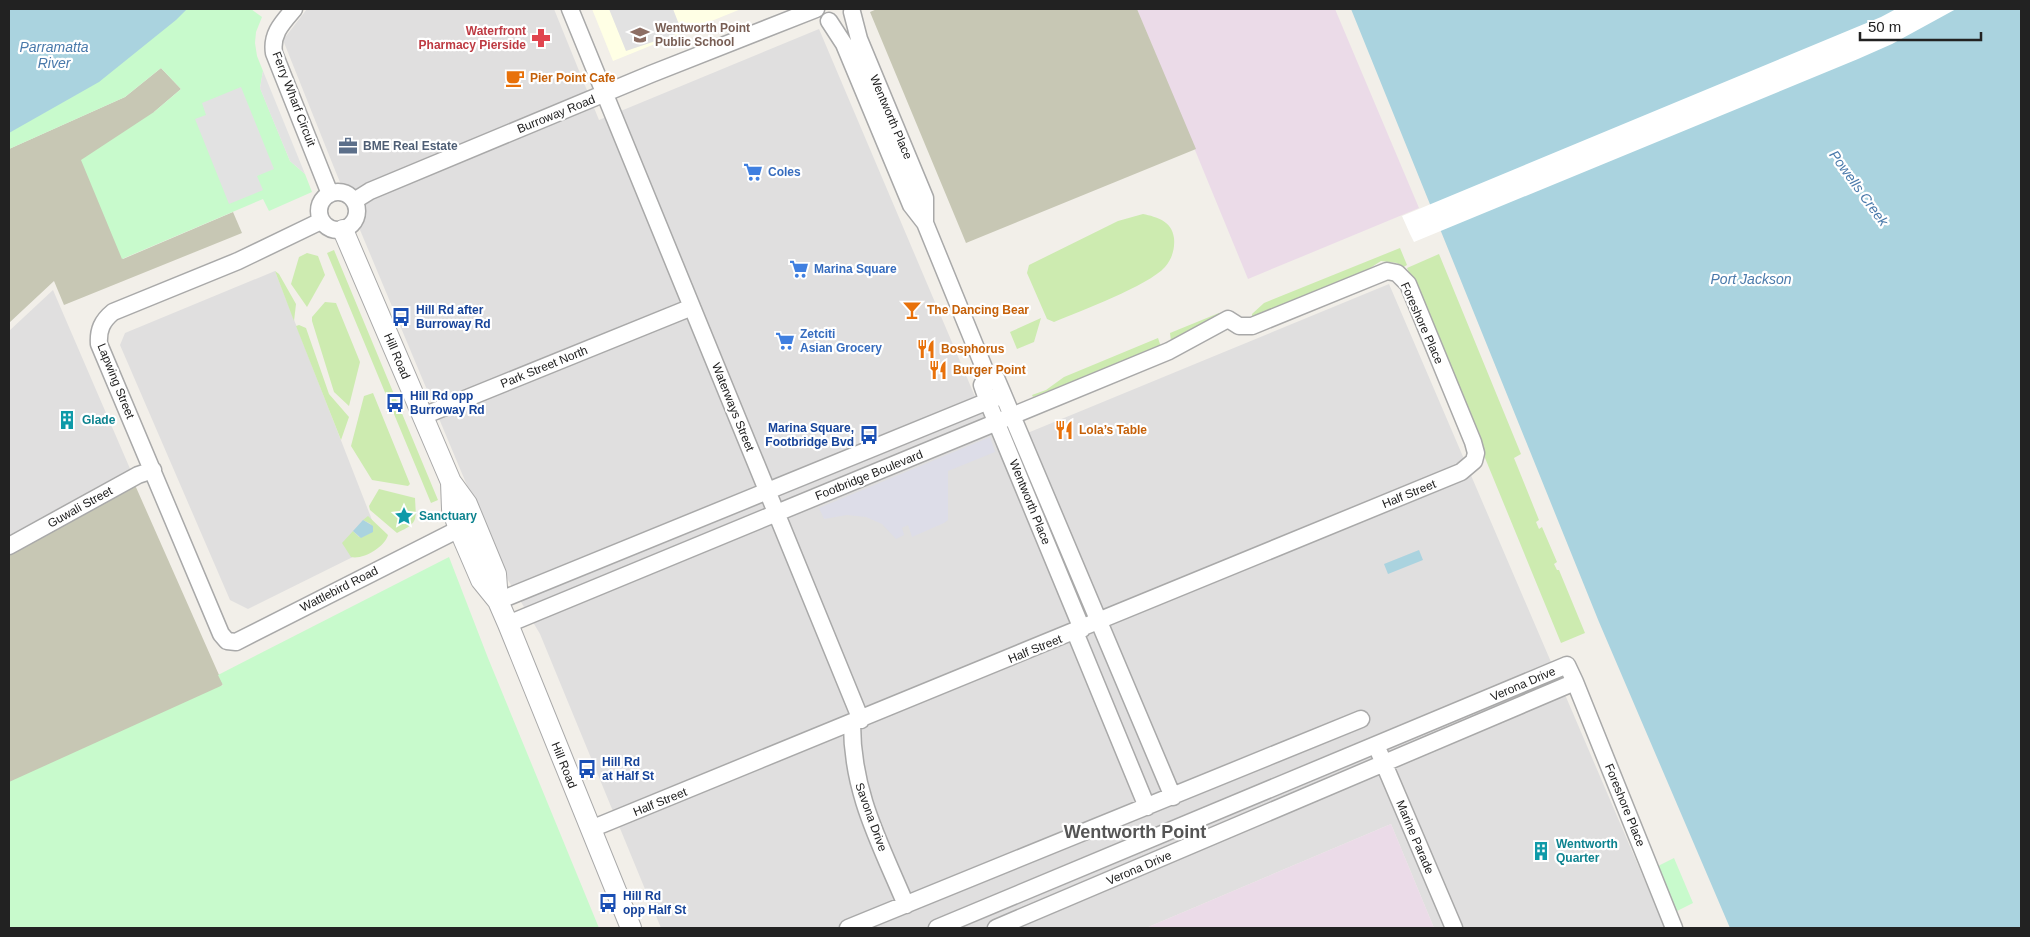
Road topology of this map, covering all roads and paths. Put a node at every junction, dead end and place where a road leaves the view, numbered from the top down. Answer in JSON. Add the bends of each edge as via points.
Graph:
{"nodes":[{"id":1,"x":294,"y":9,"type":"edge"},
{"id":2,"x":570,"y":9,"type":"edge"},
{"id":3,"x":817,"y":9,"type":"edge"},
{"id":4,"x":853,"y":10,"type":"edge"},
{"id":5,"x":829,"y":21,"type":"junction"},
{"id":6,"x":605,"y":94,"type":"junction"},
{"id":7,"x":330,"y":194,"type":"junction"},
{"id":8,"x":354,"y":201,"type":"junction"},
{"id":9,"x":321,"y":221,"type":"junction"},
{"id":10,"x":925,"y":223,"type":"junction"},
{"id":11,"x":343,"y":230,"type":"junction"},
{"id":12,"x":692,"y":307,"type":"junction"},
{"id":13,"x":1228,"y":319,"type":"joint"},
{"id":14,"x":996,"y":398,"type":"junction"},
{"id":15,"x":423,"y":416,"type":"junction"},
{"id":16,"x":1004,"y":418,"type":"junction"},
{"id":17,"x":1474,"y":461,"type":"joint"},
{"id":18,"x":153,"y":470,"type":"junction"},
{"id":19,"x":451,"y":482,"type":"junction"},
{"id":20,"x":768,"y":492,"type":"junction"},
{"id":21,"x":777,"y":513,"type":"junction"},
{"id":22,"x":459,"y":529,"type":"junction"},
{"id":23,"x":9,"y":546,"type":"edge"},
{"id":24,"x":498,"y":601,"type":"junction"},
{"id":25,"x":1099,"y":622,"type":"junction"},
{"id":26,"x":508,"y":624,"type":"junction"},
{"id":27,"x":1079,"y":631,"type":"junction"},
{"id":28,"x":221,"y":634,"type":"joint"},
{"id":29,"x":1575,"y":682,"type":"junction"},
{"id":30,"x":1361,"y":719,"type":"dead end"},
{"id":31,"x":856,"y":722,"type":"junction"},
{"id":32,"x":1376,"y":745,"type":"junction"},
{"id":33,"x":1383,"y":762,"type":"junction"},
{"id":34,"x":1173,"y":797,"type":"junction"},
{"id":35,"x":1147,"y":807,"type":"junction"},
{"id":36,"x":591,"y":829,"type":"junction"},
{"id":37,"x":1174,"y":830,"type":"junction"},
{"id":38,"x":1182,"y":849,"type":"junction"},
{"id":39,"x":906,"y":905,"type":"junction"},
{"id":40,"x":631,"y":928,"type":"edge"},
{"id":41,"x":848,"y":928,"type":"edge"},
{"id":42,"x":937,"y":928,"type":"edge"},
{"id":43,"x":996,"y":928,"type":"edge"},
{"id":44,"x":1454,"y":928,"type":"edge"},
{"id":45,"x":1674,"y":928,"type":"edge"}],
"edges":[{"from":1,"to":7,"type":"street","name":"Ferry Wharf Circuit","via":[[278,30],[274,53]]},
{"from":2,"to":6,"type":"street"},
{"from":3,"to":5,"type":"street","name":"Wentworth Place"},
{"from":3,"to":6,"type":"street","name":"Burroway Road"},
{"from":4,"to":5,"type":"street","via":[[843,21]]},
{"from":4,"to":10,"type":"street","name":"Wentworth Place","via":[[859,39],[925,198]]},
{"from":5,"to":10,"type":"street","name":"Wentworth Place","via":[[844,44],[911,205]]},
{"from":6,"to":8,"type":"street","name":"Burroway Road","via":[[370,191]]},
{"from":6,"to":12,"type":"street","name":"Waterways Street"},
{"from":7,"to":8,"type":"street","via":[[344,193]]},
{"from":7,"to":9,"type":"street","via":[[319,208]]},
{"from":8,"to":11,"type":"street","via":[[358,211],[355,221]]},
{"from":9,"to":11,"type":"street","via":[[333,230]]},
{"from":9,"to":18,"type":"street","name":"Lapwing Street","via":[[238,261],[113,312],[103,321],[99,344]]},
{"from":10,"to":14,"type":"street","name":"Wentworth Place","via":[[987,375],[982,384]]},
{"from":11,"to":15,"type":"street","name":"Hill Road"},
{"from":12,"to":15,"type":"street","name":"Park Street North"},
{"from":12,"to":20,"type":"street","name":"Waterways Street"},
{"from":13,"to":16,"type":"street","name":"Footbridge Boulevard","via":[[1170,351]]},
{"from":13,"to":17,"type":"street","name":"Foreshore Place","via":[[1239,326],[1252,326],[1382,273],[1397,273],[1408,284],[1467,428],[1476,453]]},
{"from":14,"to":16,"type":"street","name":"Wentworth Place"},
{"from":14,"to":20,"type":"street","name":"Footbridge Boulevard"},
{"from":15,"to":19,"type":"street","name":"Hill Road"},
{"from":16,"to":21,"type":"street","name":"Footbridge Boulevard"},
{"from":16,"to":25,"type":"street"},
{"from":16,"to":27,"type":"street","name":"Wentworth Place"},
{"from":17,"to":25,"type":"street","name":"Half Street","via":[[1460,472]]},
{"from":18,"to":23,"type":"street","name":"Guwali Street","via":[[138,475]]},
{"from":18,"to":28,"type":"street","name":"Lapwing Street"},
{"from":19,"to":22,"type":"street","name":"Hill Road","via":[[452,509]]},
{"from":19,"to":24,"type":"street","name":"Hill Road","via":[[467,504],[496,574]]},
{"from":20,"to":21,"type":"street","name":"Waterways Street"},
{"from":20,"to":24,"type":"street","name":"Footbridge Boulevard"},
{"from":21,"to":26,"type":"street","name":"Footbridge Boulevard"},
{"from":21,"to":31,"type":"street","name":"Waterways Street"},
{"from":22,"to":24,"type":"street","name":"Hill Road","via":[[481,580]]},
{"from":22,"to":28,"type":"street","name":"Wattlebird Road","via":[[236,642],[227,641]]},
{"from":24,"to":26,"type":"street","name":"Hill Road"},
{"from":25,"to":27,"type":"street","name":"Half Street"},
{"from":25,"to":34,"type":"street"},
{"from":26,"to":36,"type":"street","name":"Hill Road"},
{"from":27,"to":31,"type":"street","name":"Half Street"},
{"from":27,"to":35,"type":"street","name":"Wentworth Place"},
{"from":29,"to":32,"type":"street","name":"Verona Drive","via":[[1567,665]]},
{"from":29,"to":33,"type":"street","name":"Verona Drive"},
{"from":29,"to":45,"type":"street","name":"Foreshore Place"},
{"from":30,"to":34,"type":"street"},
{"from":31,"to":36,"type":"street","name":"Half Street"},
{"from":31,"to":39,"type":"street","name":"Savona Drive","via":[[853,757],[858,787]]},
{"from":32,"to":33,"type":"street","name":"Marine Parade"},
{"from":32,"to":37,"type":"street","name":"Verona Drive"},
{"from":33,"to":38,"type":"street","name":"Verona Drive"},
{"from":33,"to":44,"type":"street","name":"Marine Parade"},
{"from":34,"to":35,"type":"street"},
{"from":35,"to":39,"type":"street"},
{"from":36,"to":40,"type":"street","name":"Hill Road"},
{"from":37,"to":38,"type":"street"},
{"from":37,"to":42,"type":"street","name":"Verona Drive"},
{"from":38,"to":43,"type":"street","name":"Verona Drive"},
{"from":39,"to":41,"type":"street"}]}
